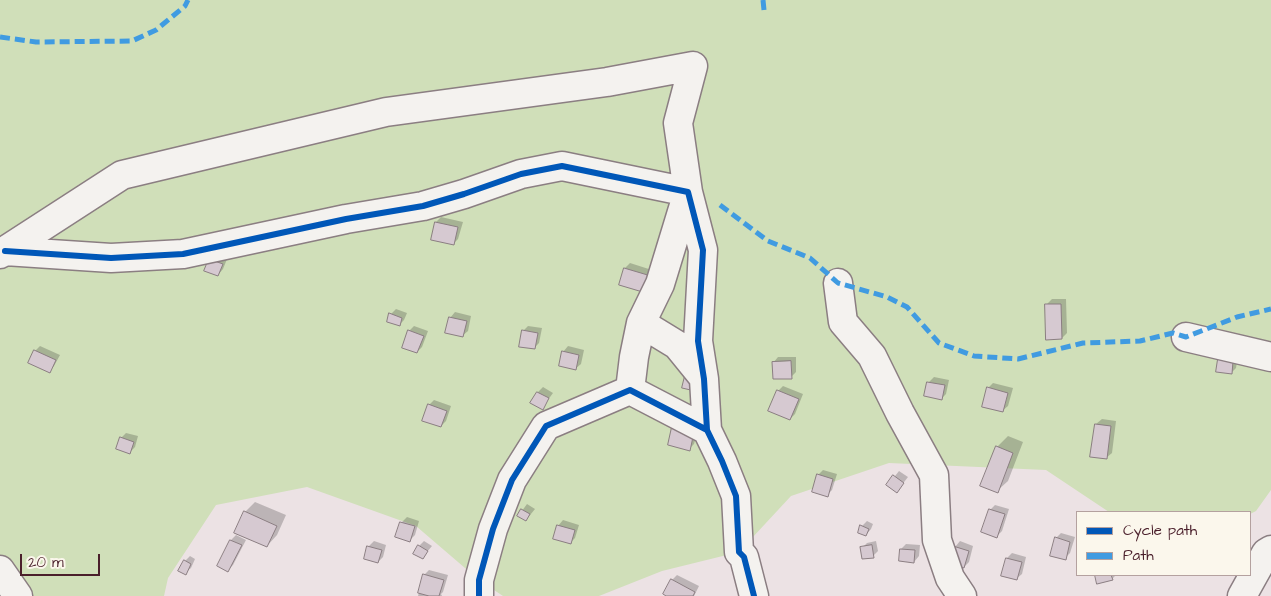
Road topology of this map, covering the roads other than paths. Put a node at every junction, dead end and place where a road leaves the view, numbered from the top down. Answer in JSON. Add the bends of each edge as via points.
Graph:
{"nodes":[{"id":1,"x":688,"y":192,"type":"junction"},
{"id":2,"x":3,"y":253,"type":"edge"},
{"id":3,"x":838,"y":283,"type":"dead end"},
{"id":4,"x":641,"y":323,"type":"junction"},
{"id":5,"x":1186,"y":337,"type":"dead end"},
{"id":6,"x":1271,"y":357,"type":"edge"},
{"id":7,"x":704,"y":379,"type":"junction"},
{"id":8,"x":630,"y":390,"type":"junction"},
{"id":9,"x":707,"y":430,"type":"junction"},
{"id":10,"x":1271,"y":550,"type":"edge"},
{"id":11,"x":0,"y":570,"type":"edge"},
{"id":12,"x":18,"y":596,"type":"edge"},
{"id":13,"x":479,"y":596,"type":"edge"},
{"id":14,"x":754,"y":596,"type":"edge"},
{"id":15,"x":962,"y":596,"type":"edge"},
{"id":16,"x":1242,"y":596,"type":"edge"}],
"edges":[{"from":1,"to":2,"type":"street","via":[[562,166],[522,174],[423,206],[182,254],[111,258]]},
{"from":1,"to":2,"type":"street","via":[[678,123],[693,66],[607,82],[386,112],[122,175]]},
{"from":1,"to":4,"type":"street","via":[[660,284]]},
{"from":1,"to":7,"type":"street","via":[[703,250],[698,341]]},
{"from":3,"to":15,"type":"street","via":[[842,322],[872,356],[934,475],[937,540],[950,578]]},
{"from":4,"to":7,"type":"street","via":[[676,345]]},
{"from":4,"to":8,"type":"street"},
{"from":5,"to":6,"type":"street"},
{"from":7,"to":9,"type":"street"},
{"from":8,"to":9,"type":"street"},
{"from":8,"to":13,"type":"street","via":[[546,426],[512,480],[493,529],[479,580]]},
{"from":9,"to":14,"type":"street","via":[[736,496],[739,552],[744,557]]},
{"from":10,"to":16,"type":"street","via":[[1266,553]]},
{"from":11,"to":12,"type":"street"}]}
